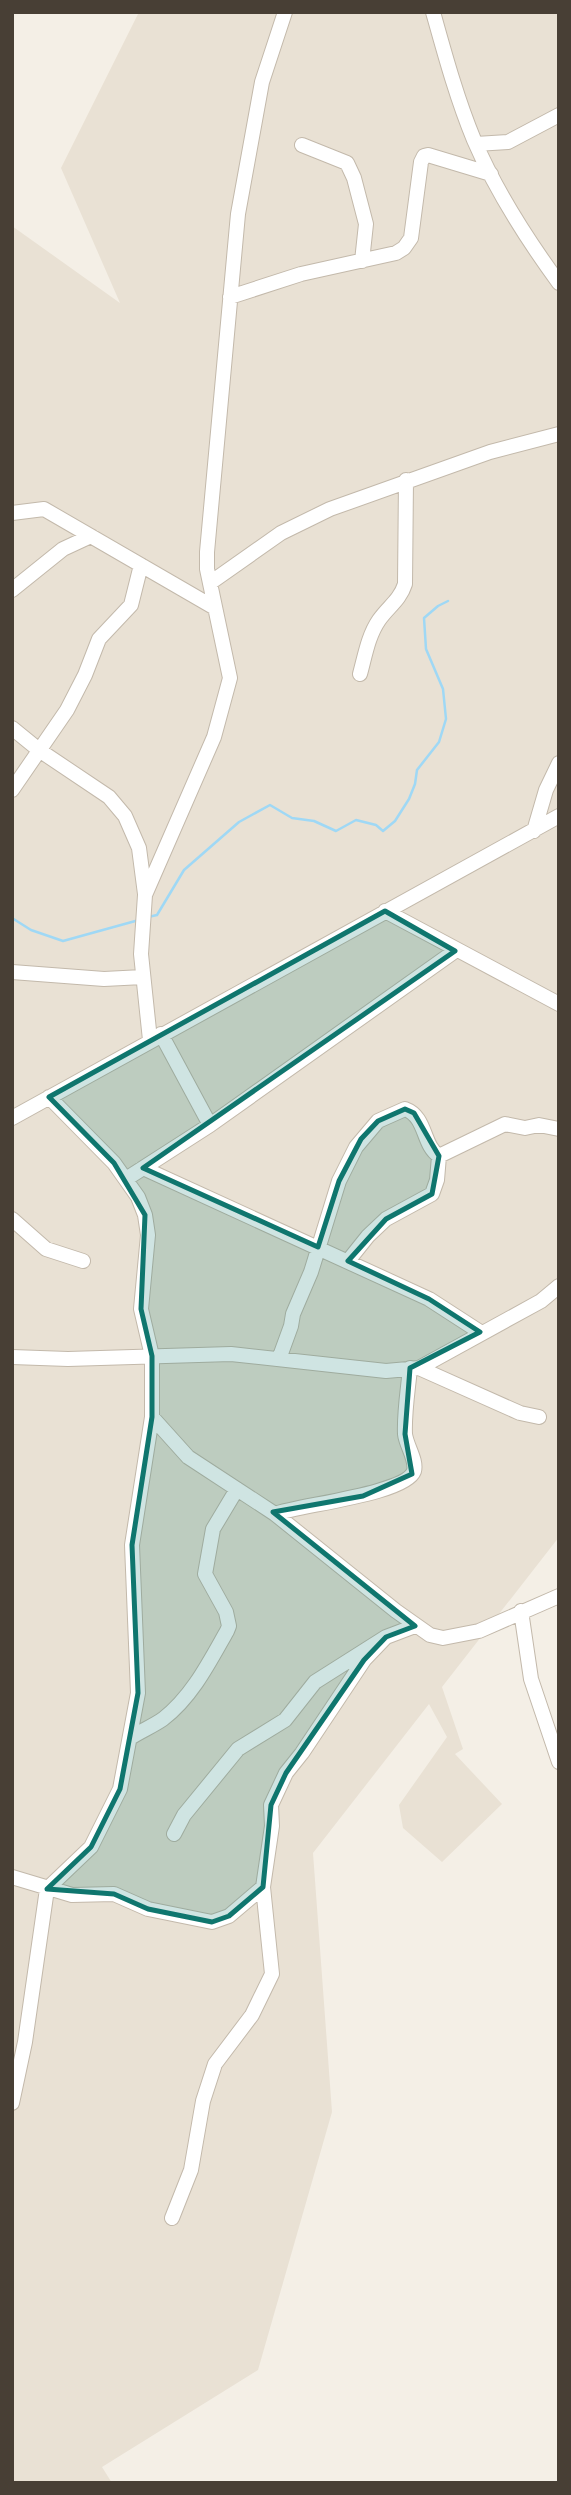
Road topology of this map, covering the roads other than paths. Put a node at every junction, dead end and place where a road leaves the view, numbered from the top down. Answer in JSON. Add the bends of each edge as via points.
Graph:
{"nodes":[{"id":1,"x":285,"y":12,"type":"edge"},
{"id":2,"x":433,"y":12,"type":"edge"},
{"id":3,"x":559,"y":116,"type":"edge"},
{"id":4,"x":476,"y":144,"type":"junction"},
{"id":5,"x":302,"y":145,"type":"dead end"},
{"id":6,"x":491,"y":174,"type":"junction"},
{"id":7,"x":362,"y":261,"type":"junction"},
{"id":8,"x":559,"y":283,"type":"edge"},
{"id":9,"x":230,"y":298,"type":"junction"},
{"id":10,"x":559,"y":434,"type":"edge"},
{"id":11,"x":406,"y":480,"type":"junction"},
{"id":12,"x":12,"y":513,"type":"edge"},
{"id":13,"x":91,"y":536,"type":"junction"},
{"id":14,"x":141,"y":565,"type":"junction"},
{"id":15,"x":210,"y":583,"type":"junction"},
{"id":16,"x":12,"y":590,"type":"edge"},
{"id":17,"x":215,"y":608,"type":"junction"},
{"id":18,"x":360,"y":674,"type":"dead end"},
{"id":19,"x":12,"y":727,"type":"edge"},
{"id":20,"x":39,"y":750,"type":"junction"},
{"id":21,"x":559,"y":762,"type":"edge"},
{"id":22,"x":12,"y":790,"type":"edge"},
{"id":23,"x":559,"y":816,"type":"edge"},
{"id":24,"x":534,"y":831,"type":"junction"},
{"id":25,"x":145,"y":895,"type":"junction"},
{"id":26,"x":385,"y":911,"type":"junction"},
{"id":27,"x":456,"y":951,"type":"junction"},
{"id":28,"x":12,"y":972,"type":"edge"},
{"id":29,"x":143,"y":977,"type":"junction"},
{"id":30,"x":559,"y":1004,"type":"edge"},
{"id":31,"x":156,"y":1037,"type":"junction"},
{"id":32,"x":49,"y":1097,"type":"junction"},
{"id":33,"x":12,"y":1118,"type":"edge"},
{"id":34,"x":210,"y":1125,"type":"junction"},
{"id":35,"x":559,"y":1129,"type":"edge"},
{"id":36,"x":439,"y":1156,"type":"junction"},
{"id":37,"x":143,"y":1168,"type":"junction"},
{"id":38,"x":126,"y":1179,"type":"junction"},
{"id":39,"x":12,"y":1219,"type":"edge"},
{"id":40,"x":318,"y":1247,"type":"junction"},
{"id":41,"x":83,"y":1261,"type":"dead end"},
{"id":42,"x":348,"y":1261,"type":"junction"},
{"id":43,"x":559,"y":1286,"type":"edge"},
{"id":44,"x":480,"y":1332,"type":"junction"},
{"id":45,"x":152,"y":1356,"type":"junction"},
{"id":46,"x":12,"y":1357,"type":"edge"},
{"id":47,"x":279,"y":1359,"type":"junction"},
{"id":48,"x":414,"y":1368,"type":"junction"},
{"id":49,"x":152,"y":1417,"type":"junction"},
{"id":50,"x":539,"y":1417,"type":"dead end"},
{"id":51,"x":237,"y":1489,"type":"junction"},
{"id":52,"x":275,"y":1514,"type":"junction"},
{"id":53,"x":559,"y":1596,"type":"edge"},
{"id":54,"x":522,"y":1611,"type":"junction"},
{"id":55,"x":415,"y":1626,"type":"junction"},
{"id":56,"x":386,"y":1637,"type":"junction"},
{"id":57,"x":130,"y":1738,"type":"junction"},
{"id":58,"x":559,"y":1762,"type":"edge"},
{"id":59,"x":174,"y":1834,"type":"dead end"},
{"id":60,"x":12,"y":1877,"type":"edge"},
{"id":61,"x":263,"y":1887,"type":"junction"},
{"id":62,"x":47,"y":1889,"type":"junction"},
{"id":63,"x":12,"y":2103,"type":"edge"},
{"id":64,"x":172,"y":2218,"type":"dead end"}],
"edges":[{"from":1,"to":9,"type":"street","via":[[262,82],[238,214]]},
{"from":2,"to":4,"type":"street"},
{"from":3,"to":4,"type":"street","via":[[508,142]]},
{"from":4,"to":6,"type":"street"},
{"from":5,"to":7,"type":"street","via":[[347,163],[366,224]]},
{"from":6,"to":7,"type":"street","via":[[424,156],[408,244],[396,253]]},
{"from":6,"to":8,"type":"street","via":[[525,236]]},
{"from":7,"to":9,"type":"street","via":[[301,274]]},
{"from":9,"to":15,"type":"street","via":[[207,552]]},
{"from":10,"to":11,"type":"street"},
{"from":11,"to":15,"type":"street","via":[[281,533]]},
{"from":11,"to":18,"type":"street","via":[[405,584],[370,635]]},
{"from":12,"to":13,"type":"street","via":[[44,509]]},
{"from":13,"to":14,"type":"street"},
{"from":13,"to":16,"type":"street","via":[[63,549]]},
{"from":14,"to":17,"type":"street"},
{"from":14,"to":20,"type":"street","via":[[131,605],[99,639],[67,710]]},
{"from":15,"to":17,"type":"street"},
{"from":17,"to":25,"type":"street","via":[[230,678],[214,737]]},
{"from":19,"to":20,"type":"street"},
{"from":20,"to":22,"type":"street"},
{"from":20,"to":25,"type":"street","via":[[109,797],[125,816],[139,848]]},
{"from":21,"to":24,"type":"street"},
{"from":23,"to":24,"type":"street"},
{"from":24,"to":26,"type":"street"},
{"from":25,"to":29,"type":"street"},
{"from":26,"to":27,"type":"street"},
{"from":26,"to":31,"type":"street"},
{"from":27,"to":30,"type":"street"},
{"from":27,"to":34,"type":"street"},
{"from":28,"to":29,"type":"street"},
{"from":29,"to":31,"type":"street"},
{"from":31,"to":32,"type":"street"},
{"from":31,"to":34,"type":"street"},
{"from":32,"to":33,"type":"street"},
{"from":32,"to":38,"type":"street"},
{"from":34,"to":37,"type":"street"},
{"from":35,"to":36,"type":"street","via":[[505,1124]]},
{"from":36,"to":40,"type":"street","via":[[414,1113],[405,1109],[378,1121],[360,1139],[339,1181]]},
{"from":36,"to":42,"type":"street","via":[[432,1194],[386,1219]]},
{"from":37,"to":38,"type":"street"},
{"from":37,"to":40,"type":"street"},
{"from":38,"to":45,"type":"street","via":[[138,1197],[148,1235],[141,1309]]},
{"from":39,"to":41,"type":"street","via":[[46,1249]]},
{"from":40,"to":42,"type":"street"},
{"from":40,"to":47,"type":"street"},
{"from":42,"to":44,"type":"street","via":[[429,1299]]},
{"from":43,"to":44,"type":"street","via":[[541,1301]]},
{"from":44,"to":48,"type":"street"},
{"from":45,"to":46,"type":"street"},
{"from":45,"to":47,"type":"street","via":[[231,1354]]},
{"from":45,"to":49,"type":"street"},
{"from":47,"to":48,"type":"street","via":[[386,1371]]},
{"from":48,"to":50,"type":"street"},
{"from":48,"to":52,"type":"street","via":[[405,1434],[412,1474],[362,1496]]},
{"from":49,"to":51,"type":"street","via":[[188,1457]]},
{"from":49,"to":57,"type":"street","via":[[132,1545],[138,1693]]},
{"from":51,"to":52,"type":"street"},
{"from":51,"to":57,"type":"street","via":[[213,1529],[205,1574],[226,1612],[227,1631],[195,1685],[176,1706]]},
{"from":52,"to":55,"type":"street"},
{"from":53,"to":54,"type":"street"},
{"from":54,"to":55,"type":"street","via":[[479,1631],[443,1638]]},
{"from":54,"to":58,"type":"street","via":[[531,1679]]},
{"from":55,"to":56,"type":"street"},
{"from":56,"to":59,"type":"street","via":[[315,1682],[285,1720],[238,1749]]},
{"from":56,"to":61,"type":"street","via":[[364,1660],[286,1773],[271,1805]]},
{"from":57,"to":62,"type":"street","via":[[120,1789],[91,1847]]},
{"from":60,"to":62,"type":"street"},
{"from":61,"to":62,"type":"street","via":[[229,1916],[212,1922],[148,1909],[114,1894],[72,1895]]},
{"from":61,"to":64,"type":"street","via":[[272,1975],[253,2015],[215,2064],[203,2101],[191,2170]]},
{"from":62,"to":63,"type":"street"}]}
